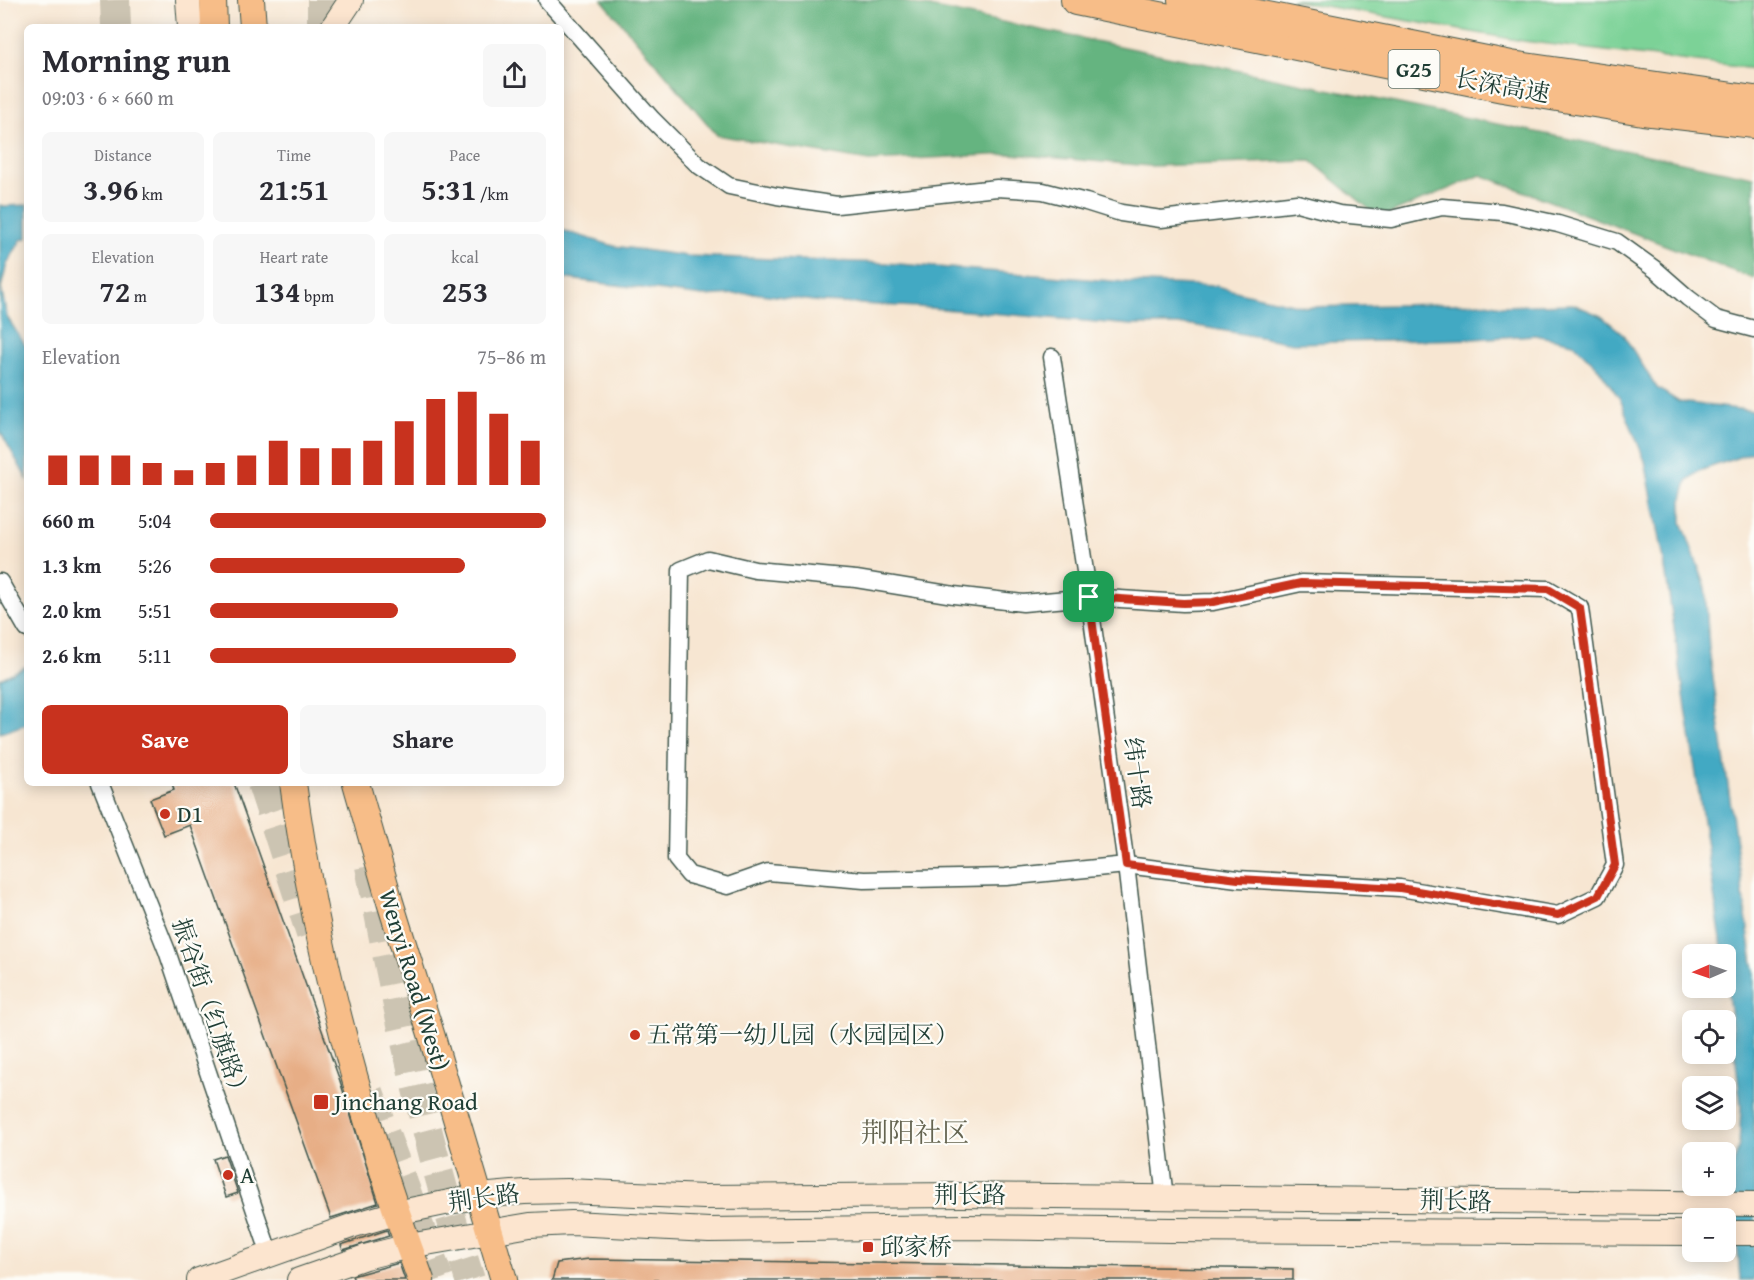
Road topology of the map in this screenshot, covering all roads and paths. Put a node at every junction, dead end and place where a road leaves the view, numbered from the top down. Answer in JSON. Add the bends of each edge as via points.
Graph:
{"nodes":[{"id":1,"x":189,"y":0,"type":"edge"},
{"id":2,"x":213,"y":0,"type":"edge"},
{"id":3,"x":251,"y":0,"type":"edge"},
{"id":4,"x":351,"y":0,"type":"edge"},
{"id":5,"x":547,"y":0,"type":"edge"},
{"id":6,"x":1076,"y":0,"type":"edge"},
{"id":7,"x":1182,"y":0,"type":"edge"},
{"id":8,"x":190,"y":24,"type":"edge"},
{"id":9,"x":214,"y":24,"type":"edge"},
{"id":10,"x":253,"y":24,"type":"edge"},
{"id":11,"x":335,"y":24,"type":"edge"},
{"id":12,"x":1754,"y":101,"type":"edge"},
{"id":13,"x":1643,"y":110,"type":"junction"},
{"id":14,"x":1754,"y":123,"type":"edge"},
{"id":15,"x":1754,"y":134,"type":"edge"},
{"id":16,"x":1754,"y":329,"type":"edge"},
{"id":17,"x":1052,"y":357,"type":"dead end"},
{"id":18,"x":2,"y":589,"type":"edge"},
{"id":19,"x":1089,"y":597,"type":"junction"},
{"id":20,"x":24,"y":624,"type":"edge"},
{"id":21,"x":101,"y":786,"type":"edge"},
{"id":22,"x":293,"y":786,"type":"edge"},
{"id":23,"x":357,"y":786,"type":"edge"},
{"id":24,"x":1126,"y":865,"type":"junction"},
{"id":25,"x":479,"y":1196,"type":"junction"},
{"id":26,"x":1165,"y":1198,"type":"junction"},
{"id":27,"x":1754,"y":1204,"type":"edge"},
{"id":28,"x":396,"y":1213,"type":"junction"},
{"id":29,"x":488,"y":1231,"type":"junction"},
{"id":30,"x":1682,"y":1233,"type":"edge"},
{"id":31,"x":1736,"y":1233,"type":"edge"},
{"id":32,"x":1754,"y":1233,"type":"edge"},
{"id":33,"x":409,"y":1246,"type":"junction"},
{"id":34,"x":270,"y":1255,"type":"junction"},
{"id":35,"x":199,"y":1280,"type":"edge"},
{"id":36,"x":299,"y":1280,"type":"edge"},
{"id":37,"x":421,"y":1280,"type":"edge"},
{"id":38,"x":504,"y":1280,"type":"edge"}],
"edges":[{"from":1,"to":8,"type":"main road"},
{"from":2,"to":9,"type":"main road"},
{"from":3,"to":10,"type":"main road"},
{"from":4,"to":11,"type":"main road"},
{"from":5,"to":16,"type":"street","via":[[652,119],[698,165],[729,186],[837,205],[997,188],[1043,191],[1121,213],[1161,219],[1297,203],[1339,214],[1391,219],[1442,207],[1502,212],[1617,242],[1716,319]]},
{"from":6,"to":13,"type":"highway","name":"长深高速","number":"G25","via":[[1503,87]]},
{"from":7,"to":12,"type":"highway","name":"长深高速","number":"G25","via":[[1511,66]]},
{"from":13,"to":14,"type":"highway","name":"长深高速","number":"G25"},
{"from":13,"to":15,"type":"highway"},
{"from":17,"to":19,"type":"street","name":"纬十路"},
{"from":18,"to":20,"type":"street"},
{"from":19,"to":24,"type":"street","name":"纬十路"},
{"from":19,"to":24,"type":"street","via":[[1023,603],[856,579],[755,570],[708,559],[681,570],[675,858],[689,874],[728,886],[768,872],[864,880],[1006,877]]},
{"from":19,"to":24,"type":"street","via":[[1213,602],[1301,583],[1548,589],[1580,608],[1615,865],[1598,896],[1558,915],[1400,888],[1238,879]]},
{"from":21,"to":34,"type":"street","name":"振谷街（红旗路）","via":[[167,951]]},
{"from":22,"to":28,"type":"main road","via":[[316,922],[344,1040]]},
{"from":23,"to":25,"type":"main road","name":"Wenyi Road (West)"},
{"from":24,"to":26,"type":"street","name":"纬十路"},
{"from":25,"to":26,"type":"main road","name":"荆长路","via":[[567,1191],[704,1197]]},
{"from":25,"to":28,"type":"main road","name":"荆长路"},
{"from":25,"to":29,"type":"main road","name":"Wenyi Road (West)"},
{"from":26,"to":27,"type":"main road","name":"荆长路"},
{"from":28,"to":33,"type":"main road"},
{"from":28,"to":34,"type":"main road","name":"荆长路"},
{"from":29,"to":30,"type":"main road","name":"荆长路","via":[[572,1223],[709,1230],[967,1227]]},
{"from":29,"to":33,"type":"main road","name":"荆长路"},
{"from":29,"to":38,"type":"main road","name":"Wenyi Road (West)"},
{"from":31,"to":32,"type":"main road"},
{"from":33,"to":36,"type":"main road","name":"荆长路"},
{"from":33,"to":37,"type":"main road"},
{"from":34,"to":35,"type":"main road","name":"荆长路"}]}
